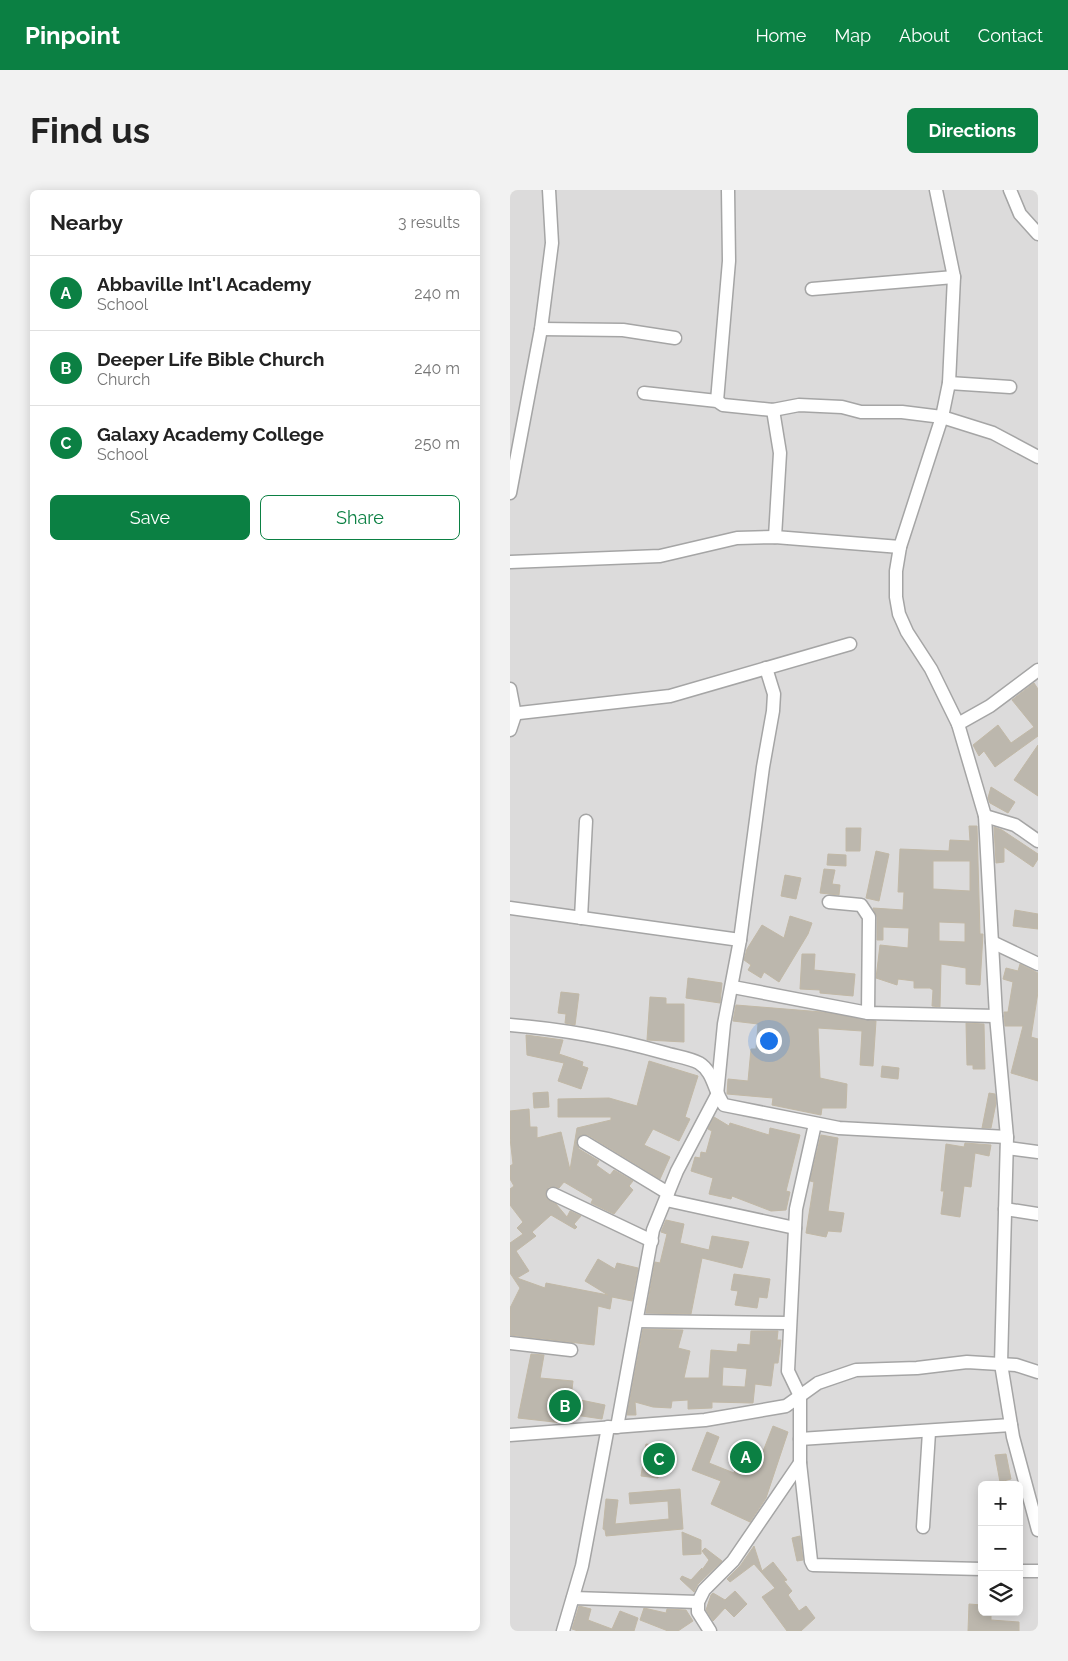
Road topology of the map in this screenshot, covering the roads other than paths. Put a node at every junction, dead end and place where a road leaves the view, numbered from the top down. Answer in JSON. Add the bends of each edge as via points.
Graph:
{"nodes":[{"id":1,"x":549,"y":190,"type":"edge"},
{"id":2,"x":728,"y":190,"type":"edge"},
{"id":3,"x":936,"y":190,"type":"edge"},
{"id":4,"x":1010,"y":190,"type":"edge"},
{"id":5,"x":1038,"y":234,"type":"edge"},
{"id":6,"x":954,"y":277,"type":"junction"},
{"id":7,"x":812,"y":289,"type":"dead end"},
{"id":8,"x":542,"y":329,"type":"junction"},
{"id":9,"x":675,"y":338,"type":"dead end"},
{"id":10,"x":949,"y":382,"type":"junction"},
{"id":11,"x":1010,"y":387,"type":"dead end"},
{"id":12,"x":644,"y":393,"type":"dead end"},
{"id":13,"x":717,"y":400,"type":"junction"},
{"id":14,"x":773,"y":410,"type":"junction"},
{"id":15,"x":942,"y":417,"type":"junction"},
{"id":16,"x":1038,"y":457,"type":"edge"},
{"id":17,"x":510,"y":493,"type":"edge"},
{"id":18,"x":775,"y":537,"type":"junction"},
{"id":19,"x":900,"y":547,"type":"junction"},
{"id":20,"x":510,"y":562,"type":"edge"},
{"id":21,"x":850,"y":644,"type":"dead end"},
{"id":22,"x":766,"y":668,"type":"junction"},
{"id":23,"x":1038,"y":670,"type":"edge"},
{"id":24,"x":510,"y":689,"type":"edge"},
{"id":25,"x":512,"y":715,"type":"edge"},
{"id":26,"x":958,"y":724,"type":"junction"},
{"id":27,"x":510,"y":730,"type":"edge"},
{"id":28,"x":984,"y":816,"type":"junction"},
{"id":29,"x":586,"y":821,"type":"dead end"},
{"id":30,"x":1038,"y":841,"type":"edge"},
{"id":31,"x":829,"y":902,"type":"dead end"},
{"id":32,"x":510,"y":908,"type":"edge"},
{"id":33,"x":580,"y":918,"type":"junction"},
{"id":34,"x":740,"y":940,"type":"junction"},
{"id":35,"x":992,"y":942,"type":"junction"},
{"id":36,"x":1038,"y":964,"type":"edge"},
{"id":37,"x":733,"y":987,"type":"junction"},
{"id":38,"x":868,"y":1012,"type":"junction"},
{"id":39,"x":996,"y":1016,"type":"junction"},
{"id":40,"x":510,"y":1025,"type":"edge"},
{"id":41,"x":717,"y":1095,"type":"junction"},
{"id":42,"x":815,"y":1124,"type":"junction"},
{"id":43,"x":584,"y":1142,"type":"dead end"},
{"id":44,"x":1007,"y":1142,"type":"junction"},
{"id":45,"x":1038,"y":1152,"type":"edge"},
{"id":46,"x":553,"y":1194,"type":"dead end"},
{"id":47,"x":667,"y":1196,"type":"junction"},
{"id":48,"x":1005,"y":1209,"type":"junction"},
{"id":49,"x":1038,"y":1214,"type":"edge"},
{"id":50,"x":795,"y":1228,"type":"junction"},
{"id":51,"x":652,"y":1241,"type":"junction"},
{"id":52,"x":637,"y":1321,"type":"junction"},
{"id":53,"x":790,"y":1323,"type":"junction"},
{"id":54,"x":510,"y":1343,"type":"edge"},
{"id":55,"x":571,"y":1350,"type":"dead end"},
{"id":56,"x":1001,"y":1364,"type":"junction"},
{"id":57,"x":1038,"y":1372,"type":"edge"},
{"id":58,"x":800,"y":1396,"type":"junction"},
{"id":59,"x":1011,"y":1425,"type":"junction"},
{"id":60,"x":612,"y":1427,"type":"junction"},
{"id":61,"x":929,"y":1432,"type":"junction"},
{"id":62,"x":510,"y":1435,"type":"edge"},
{"id":63,"x":800,"y":1439,"type":"junction"},
{"id":64,"x":800,"y":1463,"type":"junction"},
{"id":65,"x":923,"y":1527,"type":"dead end"},
{"id":66,"x":1038,"y":1530,"type":"edge"},
{"id":67,"x":978,"y":1569,"type":"edge"},
{"id":68,"x":1023,"y":1570,"type":"edge"},
{"id":69,"x":1038,"y":1571,"type":"edge"},
{"id":70,"x":573,"y":1598,"type":"junction"},
{"id":71,"x":698,"y":1602,"type":"junction"},
{"id":72,"x":563,"y":1631,"type":"edge"},
{"id":73,"x":710,"y":1631,"type":"edge"}],
"edges":[{"from":1,"to":8,"type":"street","via":[[552,243]]},
{"from":2,"to":13,"type":"street","via":[[729,261]]},
{"from":3,"to":6,"type":"street"},
{"from":4,"to":5,"type":"street","via":[[1020,214]]},
{"from":6,"to":7,"type":"street"},
{"from":6,"to":10,"type":"street"},
{"from":8,"to":9,"type":"street","via":[[623,330]]},
{"from":8,"to":17,"type":"street"},
{"from":10,"to":11,"type":"street"},
{"from":10,"to":15,"type":"street"},
{"from":12,"to":13,"type":"street"},
{"from":13,"to":14,"type":"street","via":[[723,405]]},
{"from":14,"to":15,"type":"street","via":[[799,405]]},
{"from":14,"to":18,"type":"street","via":[[780,453]]},
{"from":15,"to":16,"type":"street","via":[[994,433]]},
{"from":15,"to":19,"type":"street"},
{"from":18,"to":19,"type":"street"},
{"from":18,"to":20,"type":"street","via":[[737,538],[660,556]]},
{"from":19,"to":26,"type":"street","via":[[896,571],[899,614]]},
{"from":21,"to":22,"type":"street"},
{"from":22,"to":25,"type":"street","via":[[670,696]]},
{"from":22,"to":34,"type":"street","via":[[774,694],[773,711]]},
{"from":23,"to":26,"type":"street","via":[[990,706]]},
{"from":24,"to":25,"type":"street"},
{"from":25,"to":27,"type":"street"},
{"from":26,"to":28,"type":"street"},
{"from":28,"to":30,"type":"street","via":[[1015,825]]},
{"from":28,"to":35,"type":"street"},
{"from":29,"to":33,"type":"street"},
{"from":31,"to":38,"type":"street","via":[[861,905],[869,917]]},
{"from":32,"to":33,"type":"street"},
{"from":33,"to":34,"type":"street"},
{"from":34,"to":37,"type":"street"},
{"from":35,"to":36,"type":"street"},
{"from":35,"to":39,"type":"street"},
{"from":37,"to":38,"type":"street"},
{"from":37,"to":41,"type":"street","via":[[724,1024]]},
{"from":38,"to":39,"type":"street"},
{"from":39,"to":44,"type":"street"},
{"from":40,"to":41,"type":"street","via":[[622,1041],[699,1063],[712,1077]]},
{"from":41,"to":42,"type":"street","via":[[724,1105]]},
{"from":41,"to":47,"type":"street"},
{"from":42,"to":44,"type":"street"},
{"from":42,"to":50,"type":"street","via":[[796,1209]]},
{"from":43,"to":47,"type":"street"},
{"from":44,"to":45,"type":"street"},
{"from":44,"to":48,"type":"street"},
{"from":46,"to":51,"type":"street"},
{"from":47,"to":50,"type":"street"},
{"from":47,"to":51,"type":"street"},
{"from":48,"to":49,"type":"street"},
{"from":48,"to":56,"type":"street"},
{"from":50,"to":53,"type":"street"},
{"from":51,"to":52,"type":"street"},
{"from":52,"to":53,"type":"street"},
{"from":52,"to":60,"type":"street"},
{"from":53,"to":58,"type":"street","via":[[788,1371]]},
{"from":54,"to":55,"type":"street"},
{"from":56,"to":57,"type":"street"},
{"from":56,"to":58,"type":"street","via":[[967,1362],[856,1370],[818,1383]]},
{"from":56,"to":59,"type":"street"},
{"from":58,"to":60,"type":"street","via":[[786,1406],[705,1420]]},
{"from":58,"to":63,"type":"street"},
{"from":59,"to":61,"type":"street"},
{"from":59,"to":66,"type":"street"},
{"from":60,"to":62,"type":"street"},
{"from":60,"to":70,"type":"street"},
{"from":61,"to":63,"type":"street"},
{"from":61,"to":65,"type":"street"},
{"from":63,"to":64,"type":"street"},
{"from":64,"to":67,"type":"street","via":[[813,1565]]},
{"from":64,"to":71,"type":"street","via":[[733,1561],[704,1590]]},
{"from":68,"to":69,"type":"street"},
{"from":70,"to":71,"type":"street"},
{"from":70,"to":72,"type":"street"},
{"from":71,"to":73,"type":"street","via":[[698,1612]]}]}
